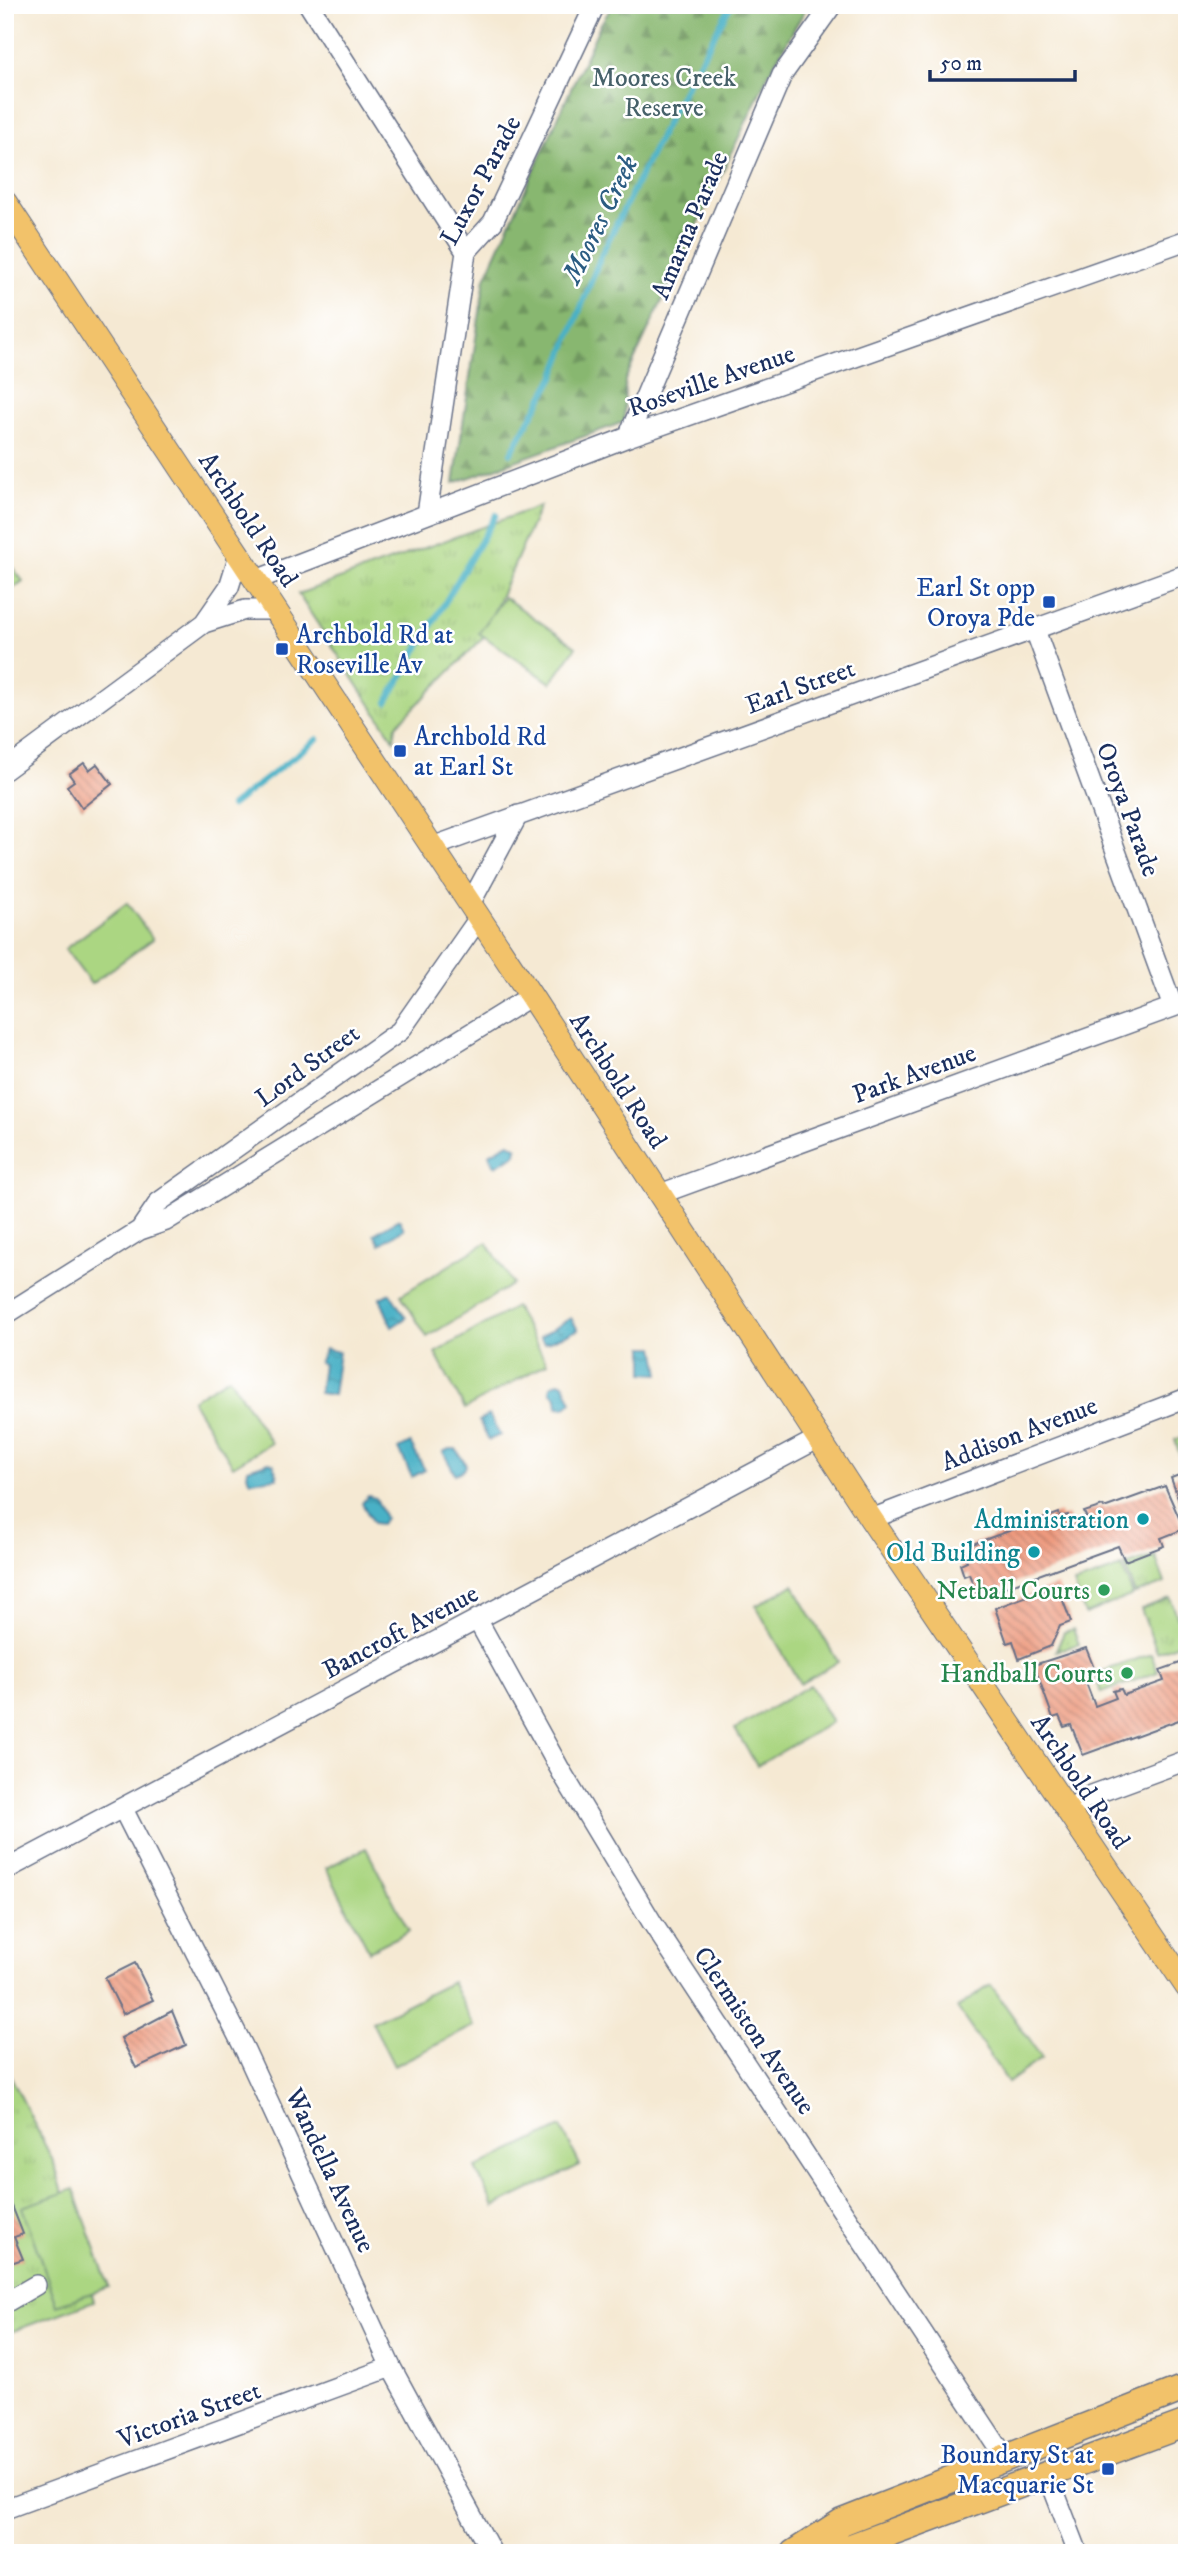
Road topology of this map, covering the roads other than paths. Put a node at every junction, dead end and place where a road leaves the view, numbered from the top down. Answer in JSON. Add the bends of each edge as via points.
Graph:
{"nodes":[{"id":1,"x":309,"y":5,"type":"edge"},
{"id":2,"x":596,"y":5,"type":"edge"},
{"id":3,"x":832,"y":5,"type":"edge"},
{"id":4,"x":9,"y":217,"type":"edge"},
{"id":5,"x":1187,"y":240,"type":"edge"},
{"id":6,"x":466,"y":252,"type":"junction"},
{"id":7,"x":628,"y":437,"type":"junction"},
{"id":8,"x":427,"y":514,"type":"junction"},
{"id":9,"x":239,"y":555,"type":"junction"},
{"id":10,"x":1187,"y":574,"type":"edge"},
{"id":11,"x":256,"y":580,"type":"junction"},
{"id":12,"x":276,"y":610,"type":"junction"},
{"id":13,"x":204,"y":624,"type":"junction"},
{"id":14,"x":1035,"y":630,"type":"junction"},
{"id":15,"x":5,"y":770,"type":"edge"},
{"id":16,"x":518,"y":815,"type":"junction"},
{"id":17,"x":432,"y":847,"type":"junction"},
{"id":18,"x":474,"y":911,"type":"junction"},
{"id":19,"x":531,"y":996,"type":"junction"},
{"id":20,"x":1180,"y":1004,"type":"edge"},
{"id":21,"x":660,"y":1194,"type":"junction"},
{"id":22,"x":140,"y":1230,"type":"junction"},
{"id":23,"x":5,"y":1315,"type":"edge"},
{"id":24,"x":1187,"y":1398,"type":"edge"},
{"id":25,"x":819,"y":1438,"type":"junction"},
{"id":26,"x":872,"y":1519,"type":"junction"},
{"id":27,"x":477,"y":1619,"type":"junction"},
{"id":28,"x":1187,"y":1760,"type":"edge"},
{"id":29,"x":123,"y":1809,"type":"junction"},
{"id":30,"x":1067,"y":1810,"type":"junction"},
{"id":31,"x":5,"y":1870,"type":"edge"},
{"id":32,"x":1186,"y":1984,"type":"edge"},
{"id":33,"x":36,"y":2285,"type":"dead end"},
{"id":34,"x":5,"y":2303,"type":"edge"},
{"id":35,"x":391,"y":2367,"type":"junction"},
{"id":36,"x":1187,"y":2387,"type":"edge"},
{"id":37,"x":1187,"y":2423,"type":"edge"},
{"id":38,"x":1006,"y":2459,"type":"junction"},
{"id":39,"x":1048,"y":2475,"type":"junction"},
{"id":40,"x":5,"y":2510,"type":"edge"},
{"id":41,"x":492,"y":2553,"type":"edge"},
{"id":42,"x":794,"y":2553,"type":"edge"},
{"id":43,"x":816,"y":2553,"type":"edge"},
{"id":44,"x":1078,"y":2553,"type":"edge"}],
"edges":[{"from":1,"to":6,"type":"street"},
{"from":2,"to":6,"type":"street","name":"Luxor Parade","via":[[493,222]]},
{"from":3,"to":7,"type":"street","name":"Amarna Parade","via":[[782,75]]},
{"from":4,"to":9,"type":"main road","name":"Archbold Road"},
{"from":5,"to":7,"type":"street","name":"Roseville Avenue"},
{"from":6,"to":8,"type":"street","name":"Luxor Parade"},
{"from":7,"to":8,"type":"street","name":"Roseville Avenue"},
{"from":8,"to":11,"type":"street","name":"Roseville Avenue"},
{"from":9,"to":11,"type":"main road","name":"Archbold Road"},
{"from":9,"to":13,"type":"street","via":[[229,587]]},
{"from":10,"to":14,"type":"street","name":"Earl Street"},
{"from":11,"to":12,"type":"main road","name":"Archbold Road"},
{"from":12,"to":13,"type":"street","via":[[245,610]]},
{"from":12,"to":17,"type":"main road","name":"Archbold Road"},
{"from":13,"to":15,"type":"street"},
{"from":14,"to":16,"type":"street","name":"Earl Street"},
{"from":14,"to":20,"type":"street","name":"Oroya Parade"},
{"from":16,"to":17,"type":"street","name":"Earl Street"},
{"from":16,"to":18,"type":"street","name":"Lord Street"},
{"from":17,"to":18,"type":"main road","name":"Archbold Road"},
{"from":18,"to":19,"type":"main road","name":"Archbold Road"},
{"from":18,"to":22,"type":"street","name":"Lord Street","via":[[400,1031],[159,1202]]},
{"from":19,"to":21,"type":"main road","name":"Archbold Road"},
{"from":19,"to":22,"type":"street","name":"Lord Street","via":[[166,1221]]},
{"from":20,"to":21,"type":"street","name":"Park Avenue"},
{"from":21,"to":25,"type":"main road","name":"Archbold Road"},
{"from":22,"to":23,"type":"street","name":"Lord Street"},
{"from":24,"to":26,"type":"street","name":"Addison Avenue"},
{"from":25,"to":26,"type":"main road","name":"Archbold Road"},
{"from":25,"to":27,"type":"street","name":"Bancroft Avenue"},
{"from":26,"to":30,"type":"main road","name":"Archbold Road"},
{"from":27,"to":29,"type":"street","name":"Bancroft Avenue"},
{"from":27,"to":38,"type":"street","name":"Clermiston Avenue","via":[[653,1924]]},
{"from":28,"to":30,"type":"street","via":[[1091,1795]]},
{"from":29,"to":31,"type":"street","name":"Bancroft Avenue"},
{"from":29,"to":35,"type":"street","name":"Wandella Avenue","via":[[251,2063]]},
{"from":30,"to":32,"type":"main road","name":"Archbold Road"},
{"from":33,"to":34,"type":"street"},
{"from":35,"to":40,"type":"street","name":"Victoria Street"},
{"from":35,"to":41,"type":"street","name":"Wandella Avenue"},
{"from":36,"to":38,"type":"highway"},
{"from":37,"to":39,"type":"highway"},
{"from":38,"to":42,"type":"highway","via":[[842,2522]]},
{"from":39,"to":43,"type":"highway","via":[[851,2547]]},
{"from":39,"to":44,"type":"street"}]}
